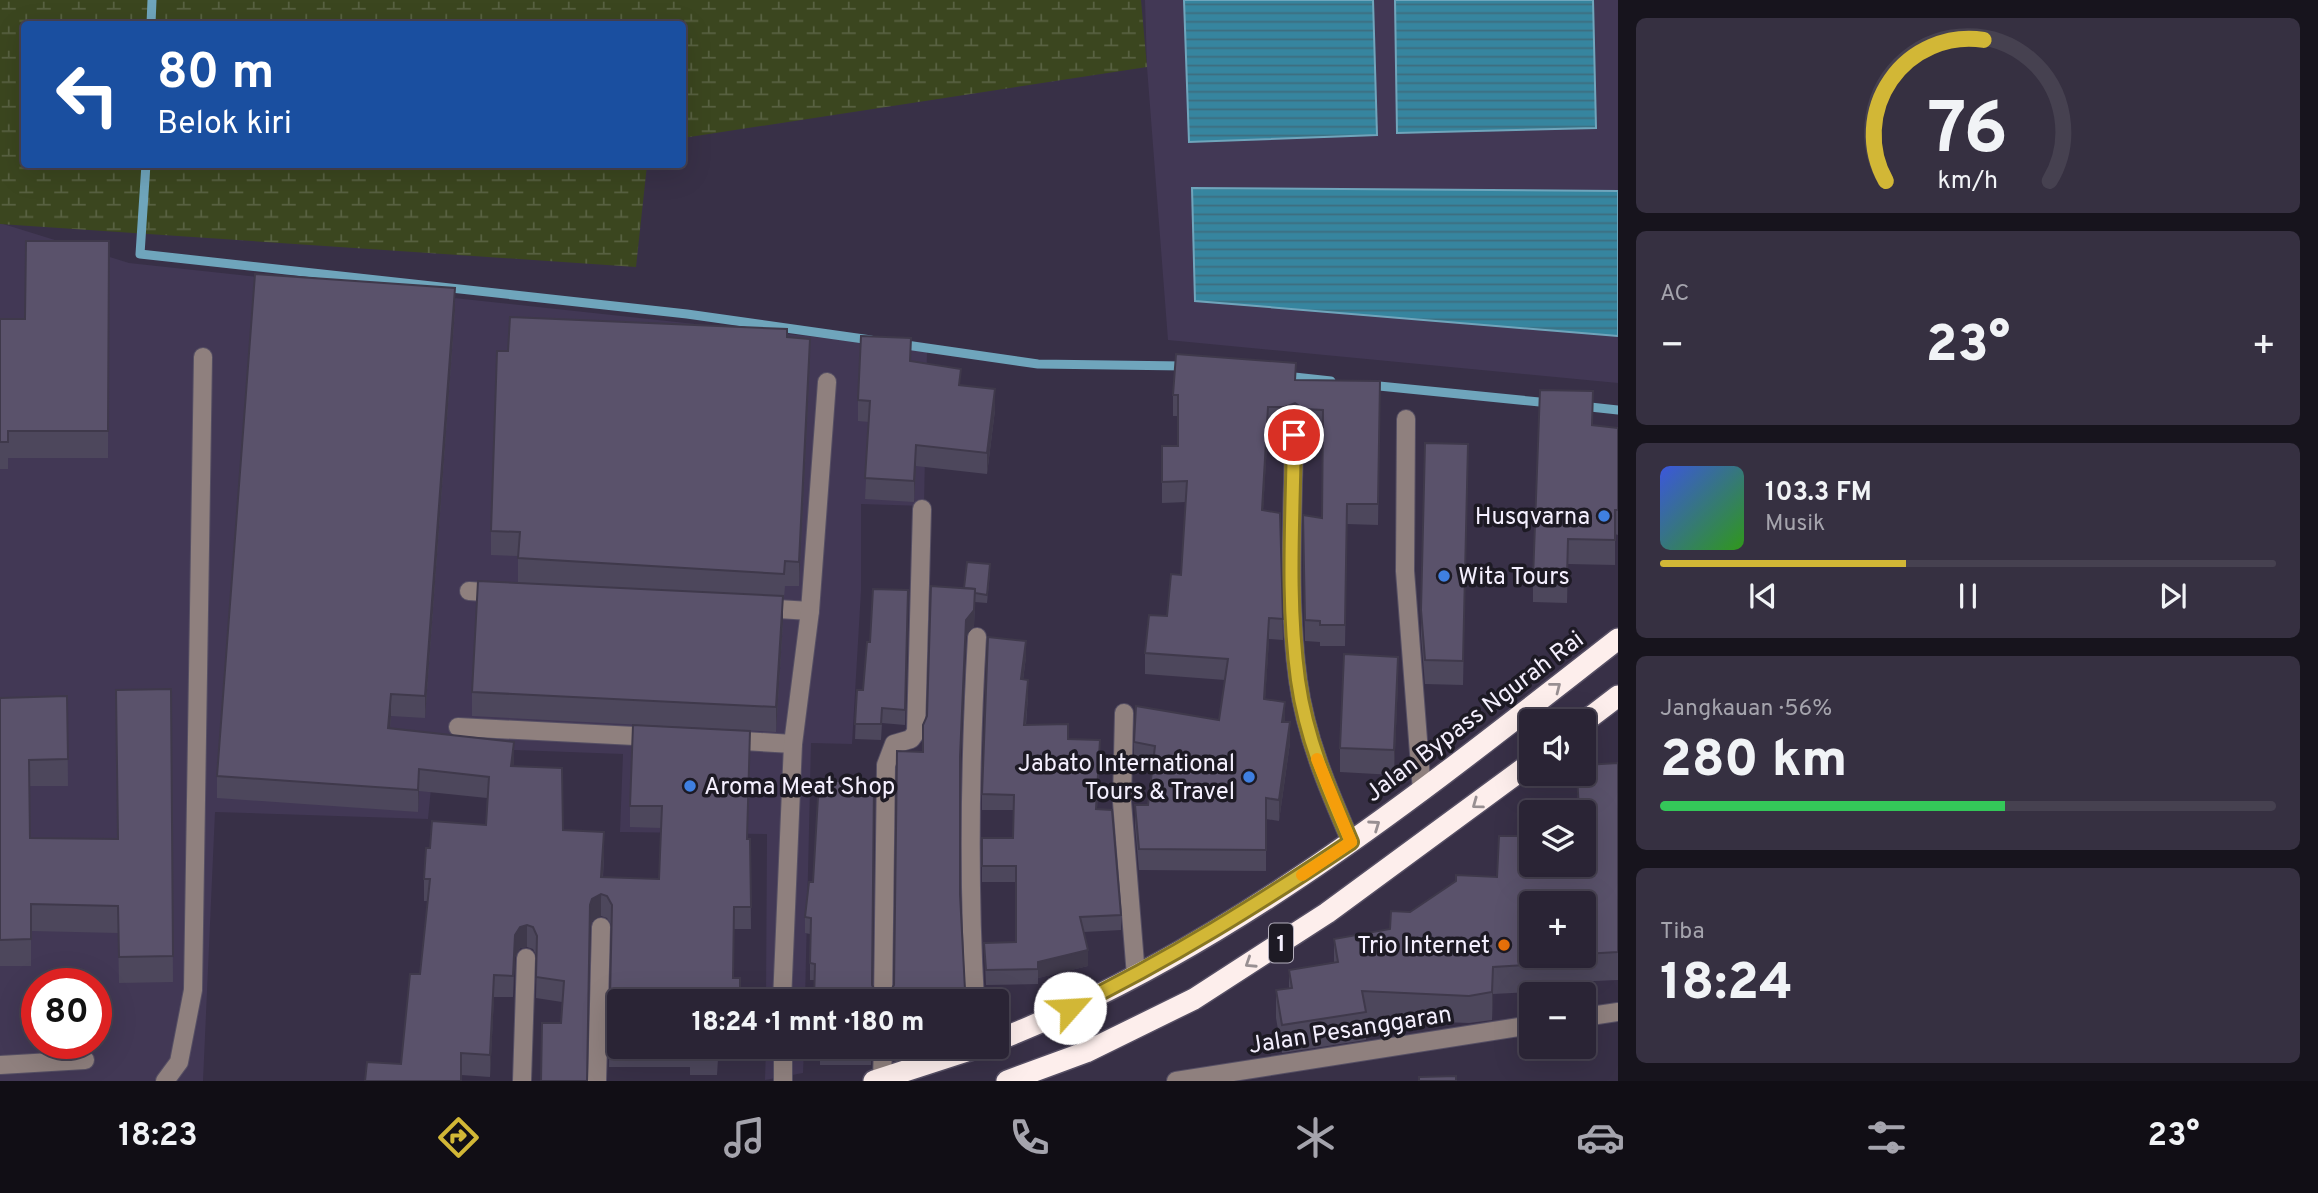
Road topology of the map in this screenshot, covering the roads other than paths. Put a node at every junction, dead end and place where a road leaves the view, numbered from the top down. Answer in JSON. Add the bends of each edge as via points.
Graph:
{"nodes":[{"id":1,"x":203,"y":357,"type":"dead end"},
{"id":2,"x":827,"y":382,"type":"dead end"},
{"id":3,"x":1406,"y":419,"type":"dead end"},
{"id":4,"x":1294,"y":435,"type":"dead end"},
{"id":5,"x":922,"y":509,"type":"dead end"},
{"id":6,"x":469,"y":591,"type":"dead end"},
{"id":7,"x":523,"y":594,"type":"edge"},
{"id":8,"x":742,"y":607,"type":"edge"},
{"id":9,"x":810,"y":611,"type":"junction"},
{"id":10,"x":977,"y":637,"type":"dead end"},
{"id":11,"x":1618,"y":639,"type":"edge"},
{"id":12,"x":1618,"y":696,"type":"edge"},
{"id":13,"x":1124,"y":712,"type":"dead end"},
{"id":14,"x":1596,"y":713,"type":"edge"},
{"id":15,"x":458,"y":727,"type":"dead end"},
{"id":16,"x":673,"y":738,"type":"edge"},
{"id":17,"x":713,"y":740,"type":"edge"},
{"id":18,"x":793,"y":744,"type":"junction"},
{"id":19,"x":1519,"y":772,"type":"edge"},
{"id":20,"x":1422,"y":792,"type":"junction"},
{"id":21,"x":1351,"y":842,"type":"junction"},
{"id":22,"x":601,"y":927,"type":"dead end"},
{"id":23,"x":526,"y":958,"type":"dead end"},
{"id":24,"x":1136,"y":976,"type":"junction"},
{"id":25,"x":783,"y":989,"type":"edge"},
{"id":26,"x":883,"y":989,"type":"edge"},
{"id":27,"x":974,"y":989,"type":"edge"},
{"id":28,"x":1618,"y":1012,"type":"edge"},
{"id":29,"x":1596,"y":1015,"type":"edge"},
{"id":30,"x":1519,"y":1027,"type":"edge"},
{"id":31,"x":1009,"y":1034,"type":"edge"},
{"id":32,"x":783,"y":1059,"type":"edge"},
{"id":33,"x":881,"y":1059,"type":"edge"},
{"id":34,"x":942,"y":1059,"type":"edge"},
{"id":35,"x":85,"y":1060,"type":"dead end"},
{"id":36,"x":0,"y":1065,"type":"edge"},
{"id":37,"x":878,"y":1080,"type":"edge"},
{"id":38,"x":165,"y":1081,"type":"edge"},
{"id":39,"x":522,"y":1081,"type":"edge"},
{"id":40,"x":597,"y":1081,"type":"edge"},
{"id":41,"x":783,"y":1081,"type":"edge"},
{"id":42,"x":1007,"y":1081,"type":"edge"},
{"id":43,"x":1176,"y":1081,"type":"edge"}],
"edges":[{"from":1,"to":38,"type":"street","via":[[193,990],[178,1062]]},
{"from":2,"to":9,"type":"street"},
{"from":3,"to":20,"type":"street","via":[[1405,571]]},
{"from":4,"to":21,"type":"street","via":[[1292,625],[1298,682],[1320,771]]},
{"from":5,"to":26,"type":"street","via":[[916,732],[911,739],[894,744],[886,765]]},
{"from":6,"to":7,"type":"street"},
{"from":8,"to":9,"type":"street"},
{"from":9,"to":18,"type":"street"},
{"from":10,"to":27,"type":"street","via":[[972,730]]},
{"from":20,"to":11,"type":"highway","name":"Jalan Bypass Ngurah Rai","number":"1","one_way":true},
{"from":12,"to":14,"type":"highway"},
{"from":13,"to":24,"type":"street","via":[[1122,802]]},
{"from":15,"to":16,"type":"street"},
{"from":17,"to":18,"type":"street"},
{"from":18,"to":25,"type":"street"},
{"from":19,"to":42,"type":"highway","number":"1","one_way":true,"via":[[1327,914],[1194,999],[1086,1052]]},
{"from":21,"to":20,"type":"highway","name":"Jalan Bypass Ngurah Rai","number":"1","one_way":true},
{"from":21,"to":24,"type":"highway","name":"Jalan Bypass Ngurah Rai","number":"1","via":[[1228,924]]},
{"from":22,"to":40,"type":"street"},
{"from":23,"to":39,"type":"street"},
{"from":24,"to":31,"type":"highway","name":"Jalan Bypass Ngurah Rai","number":"1"},
{"from":28,"to":29,"type":"street"},
{"from":30,"to":43,"type":"street","name":"Jalan Pesanggaran"},
{"from":32,"to":41,"type":"street"},
{"from":33,"to":37,"type":"street"},
{"from":34,"to":37,"type":"highway","name":"Jalan Bypass Ngurah Rai","number":"1"},
{"from":35,"to":36,"type":"street"}]}
